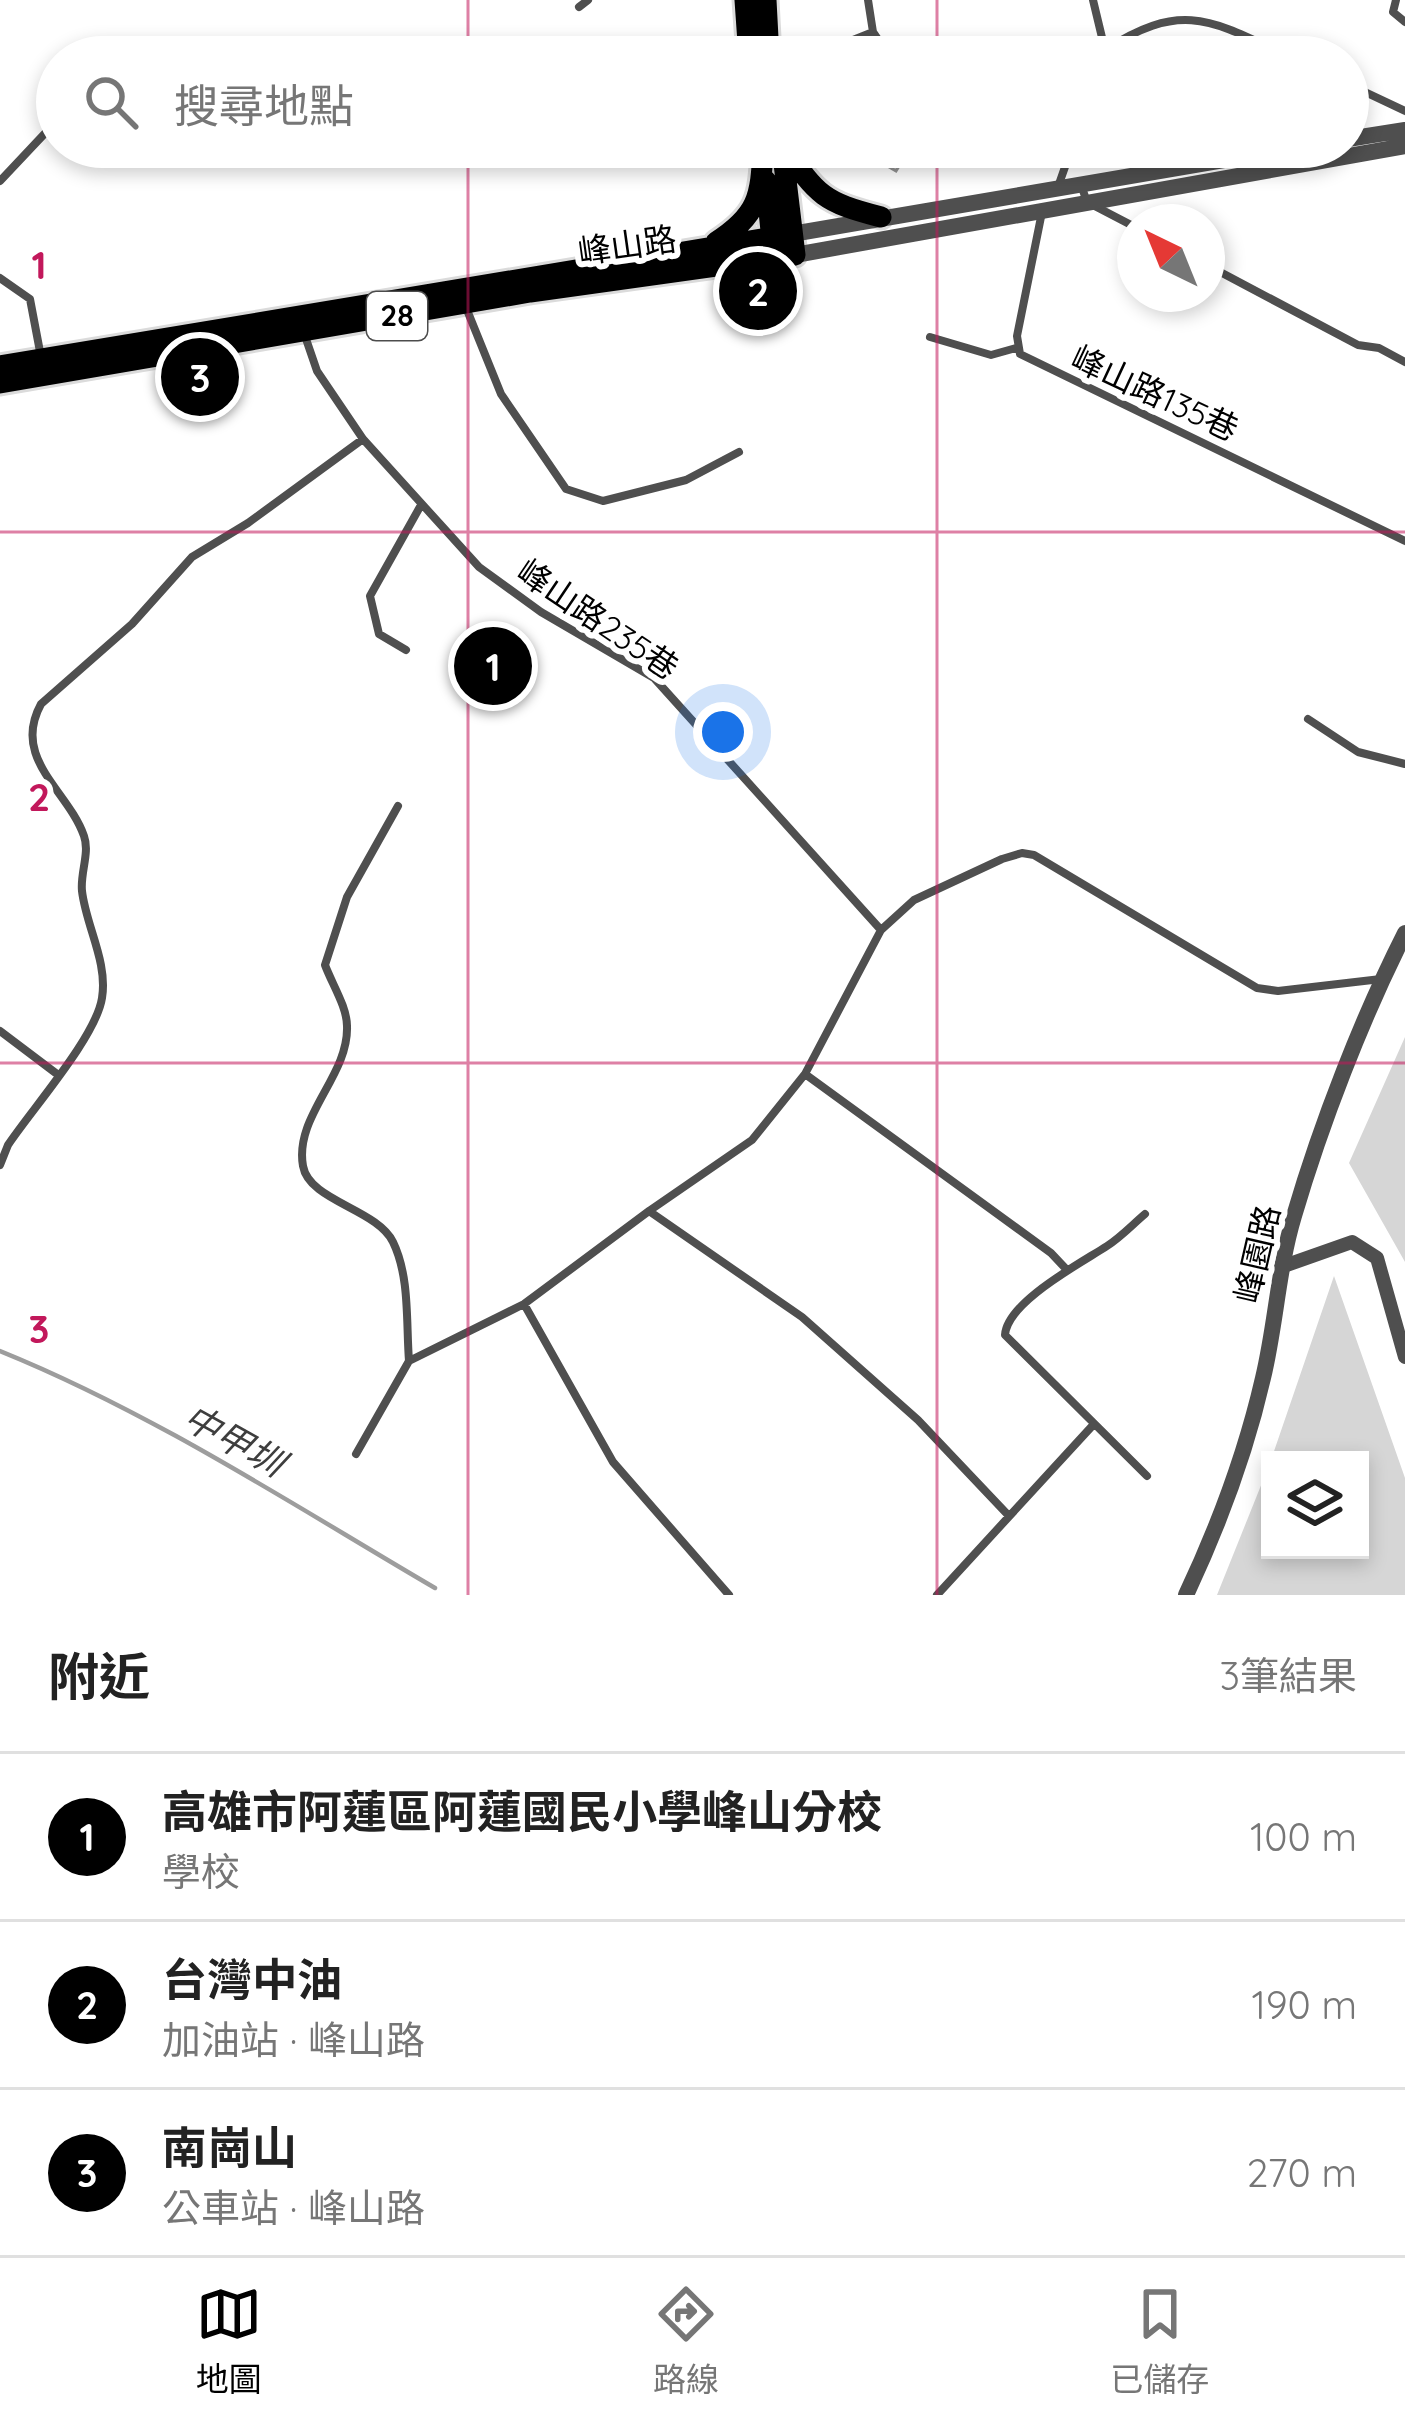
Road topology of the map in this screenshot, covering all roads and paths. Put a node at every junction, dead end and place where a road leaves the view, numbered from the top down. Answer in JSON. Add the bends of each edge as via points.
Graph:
{"nodes":[{"id":1,"x":588,"y":0,"type":"edge"},
{"id":2,"x":745,"y":0,"type":"edge"},
{"id":3,"x":766,"y":0,"type":"edge"},
{"id":4,"x":868,"y":0,"type":"edge"},
{"id":5,"x":1093,"y":0,"type":"edge"},
{"id":6,"x":1396,"y":0,"type":"edge"},
{"id":7,"x":579,"y":7,"type":"dead end"},
{"id":8,"x":1405,"y":22,"type":"edge"},
{"id":9,"x":873,"y":32,"type":"junction"},
{"id":10,"x":748,"y":36,"type":"edge"},
{"id":11,"x":768,"y":36,"type":"edge"},
{"id":12,"x":863,"y":36,"type":"edge"},
{"id":13,"x":876,"y":36,"type":"edge"},
{"id":14,"x":1100,"y":36,"type":"edge"},
{"id":15,"x":1122,"y":36,"type":"edge"},
{"id":16,"x":1246,"y":36,"type":"edge"},
{"id":17,"x":1369,"y":95,"type":"edge"},
{"id":18,"x":1405,"y":111,"type":"edge"},
{"id":19,"x":1405,"y":130,"type":"edge"},
{"id":20,"x":1369,"y":136,"type":"edge"},
{"id":21,"x":36,"y":143,"type":"edge"},
{"id":22,"x":1405,"y":146,"type":"edge"},
{"id":23,"x":1369,"y":152,"type":"edge"},
{"id":24,"x":762,"y":168,"type":"edge"},
{"id":25,"x":766,"y":168,"type":"edge"},
{"id":26,"x":783,"y":168,"type":"edge"},
{"id":27,"x":799,"y":168,"type":"edge"},
{"id":28,"x":1064,"y":168,"type":"edge"},
{"id":29,"x":1172,"y":168,"type":"edge"},
{"id":30,"x":1280,"y":168,"type":"edge"},
{"id":31,"x":0,"y":181,"type":"edge"},
{"id":32,"x":1081,"y":183,"type":"junction"},
{"id":33,"x":1058,"y":185,"type":"junction"},
{"id":34,"x":1087,"y":202,"type":"junction"},
{"id":35,"x":1043,"y":208,"type":"junction"},
{"id":36,"x":880,"y":217,"type":"junction"},
{"id":37,"x":1117,"y":218,"type":"edge"},
{"id":38,"x":711,"y":246,"type":"junction"},
{"id":39,"x":783,"y":246,"type":"junction"},
{"id":40,"x":1225,"y":275,"type":"edge"},
{"id":41,"x":0,"y":278,"type":"edge"},
{"id":42,"x":464,"y":303,"type":"junction"},
{"id":43,"x":301,"y":324,"type":"junction"},
{"id":44,"x":930,"y":337,"type":"dead end"},
{"id":45,"x":1016,"y":348,"type":"junction"},
{"id":46,"x":1405,"y":362,"type":"edge"},
{"id":47,"x":0,"y":366,"type":"edge"},
{"id":48,"x":43,"y":367,"type":"junction"},
{"id":49,"x":0,"y":383,"type":"edge"},
{"id":50,"x":363,"y":439,"type":"junction"},
{"id":51,"x":739,"y":452,"type":"dead end"},
{"id":52,"x":421,"y":505,"type":"junction"},
{"id":53,"x":1405,"y":541,"type":"edge"},
{"id":54,"x":406,"y":650,"type":"dead end"},
{"id":55,"x":1308,"y":719,"type":"dead end"},
{"id":56,"x":1405,"y":764,"type":"edge"},
{"id":57,"x":398,"y":806,"type":"dead end"},
{"id":58,"x":880,"y":930,"type":"junction"},
{"id":59,"x":1405,"y":933,"type":"edge"},
{"id":60,"x":1382,"y":979,"type":"junction"},
{"id":61,"x":0,"y":1031,"type":"edge"},
{"id":62,"x":57,"y":1074,"type":"junction"},
{"id":63,"x":805,"y":1074,"type":"junction"},
{"id":64,"x":0,"y":1165,"type":"edge"},
{"id":65,"x":649,"y":1210,"type":"junction"},
{"id":66,"x":1144,"y":1214,"type":"dead end"},
{"id":67,"x":1281,"y":1267,"type":"junction"},
{"id":68,"x":1067,"y":1270,"type":"junction"},
{"id":69,"x":524,"y":1304,"type":"junction"},
{"id":70,"x":1405,"y":1357,"type":"edge"},
{"id":71,"x":409,"y":1361,"type":"junction"},
{"id":72,"x":1094,"y":1424,"type":"junction"},
{"id":73,"x":356,"y":1454,"type":"dead end"},
{"id":74,"x":1147,"y":1476,"type":"dead end"},
{"id":75,"x":1010,"y":1516,"type":"junction"},
{"id":76,"x":729,"y":1595,"type":"edge"},
{"id":77,"x":937,"y":1595,"type":"edge"},
{"id":78,"x":1186,"y":1595,"type":"edge"}],
"edges":[{"from":1,"to":7,"type":"lane"},
{"from":2,"to":10,"type":"main road"},
{"from":3,"to":11,"type":"main road"},
{"from":4,"to":9,"type":"lane"},
{"from":5,"to":14,"type":"lane"},
{"from":6,"to":8,"type":"lane","via":[[1394,12]]},
{"from":9,"to":12,"type":"lane"},
{"from":9,"to":13,"type":"lane"},
{"from":15,"to":16,"type":"lane","via":[[1170,12],[1193,11]]},
{"from":17,"to":18,"type":"lane"},
{"from":19,"to":20,"type":"street"},
{"from":21,"to":31,"type":"lane"},
{"from":22,"to":23,"type":"street","name":"峰山路"},
{"from":24,"to":38,"type":"main road","via":[[761,189],[742,225]]},
{"from":25,"to":39,"type":"main road"},
{"from":26,"to":39,"type":"main road"},
{"from":27,"to":36,"type":"main road","via":[[819,195]]},
{"from":28,"to":33,"type":"lane"},
{"from":29,"to":32,"type":"street","name":"峰山路"},
{"from":30,"to":34,"type":"street","name":"峰山路"},
{"from":32,"to":33,"type":"street","name":"峰山路"},
{"from":32,"to":34,"type":"lane"},
{"from":33,"to":36,"type":"street","name":"峰山路"},
{"from":34,"to":35,"type":"street","name":"峰山路"},
{"from":34,"to":37,"type":"lane"},
{"from":35,"to":39,"type":"street","name":"峰山路"},
{"from":35,"to":45,"type":"lane"},
{"from":36,"to":39,"type":"street","name":"峰山路"},
{"from":38,"to":39,"type":"main road","name":"峰山路","number":"28"},
{"from":38,"to":43,"type":"main road","name":"峰山路","number":"28"},
{"from":39,"to":42,"type":"main road","name":"峰山路","number":"28"},
{"from":40,"to":46,"type":"lane"},
{"from":41,"to":48,"type":"lane","via":[[30,298]]},
{"from":42,"to":43,"type":"main road","name":"峰山路","number":"28"},
{"from":42,"to":51,"type":"lane","via":[[501,394],[566,489],[603,501],[686,480]]},
{"from":43,"to":48,"type":"main road","name":"峰山路","number":"28"},
{"from":43,"to":50,"type":"lane","name":"峰山路235巷","via":[[317,371]]},
{"from":44,"to":45,"type":"lane","via":[[991,355]]},
{"from":45,"to":53,"type":"lane","name":"峰山路135巷"},
{"from":47,"to":48,"type":"main road","name":"峰山路","number":"28"},
{"from":48,"to":49,"type":"main road","name":"峰山路","number":"28"},
{"from":50,"to":52,"type":"lane","name":"峰山路235巷"},
{"from":50,"to":62,"type":"lane","via":[[191,557],[132,624],[41,704],[33,744],[84,835],[81,885],[102,972],[98,1015]]},
{"from":52,"to":54,"type":"lane","via":[[370,596],[379,634]]},
{"from":52,"to":58,"type":"lane","name":"峰山路235巷","via":[[479,567],[653,678]]},
{"from":55,"to":56,"type":"lane","via":[[1358,752]]},
{"from":57,"to":71,"type":"lane","via":[[347,897],[325,965],[348,1021],[346,1054],[302,1149],[313,1184],[384,1228],[393,1242],[404,1276]]},
{"from":58,"to":60,"type":"lane","via":[[914,900],[1022,853],[1257,988]]},
{"from":58,"to":63,"type":"lane"},
{"from":59,"to":60,"type":"street","name":"峰園路"},
{"from":60,"to":67,"type":"street","name":"峰園路"},
{"from":61,"to":62,"type":"lane"},
{"from":62,"to":64,"type":"lane"},
{"from":63,"to":65,"type":"lane","via":[[743,1149]]},
{"from":63,"to":68,"type":"lane"},
{"from":65,"to":69,"type":"lane"},
{"from":65,"to":75,"type":"lane","via":[[802,1316]]},
{"from":66,"to":68,"type":"lane"},
{"from":67,"to":70,"type":"street","via":[[1352,1243],[1370,1250]]},
{"from":67,"to":78,"type":"street","name":"峰園路","via":[[1256,1407]]},
{"from":68,"to":72,"type":"lane","via":[[1010,1318],[1006,1335]]},
{"from":69,"to":71,"type":"lane"},
{"from":69,"to":76,"type":"lane","via":[[613,1462]]},
{"from":71,"to":73,"type":"lane"},
{"from":72,"to":74,"type":"lane"},
{"from":72,"to":75,"type":"lane"},
{"from":75,"to":77,"type":"lane"}]}
